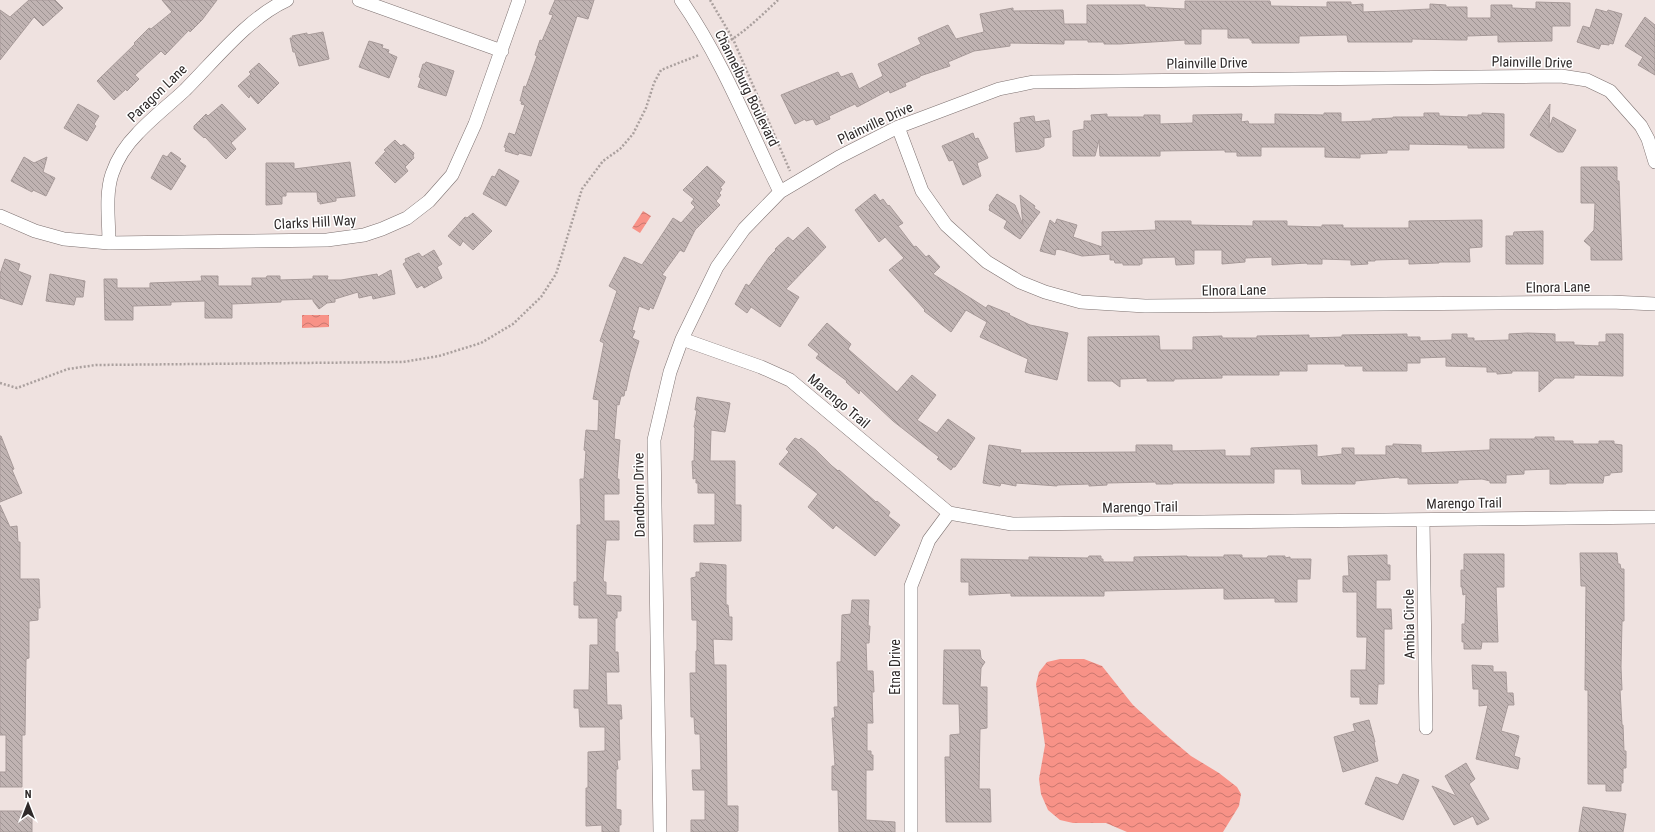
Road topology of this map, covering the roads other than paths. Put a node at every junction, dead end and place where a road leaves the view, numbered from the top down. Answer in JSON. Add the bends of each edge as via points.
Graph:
{"nodes":[{"id":1,"x":287,"y":0,"type":"edge"},
{"id":2,"x":359,"y":0,"type":"edge"},
{"id":3,"x":519,"y":0,"type":"edge"},
{"id":4,"x":681,"y":0,"type":"edge"},
{"id":5,"x":502,"y":51,"type":"junction"},
{"id":6,"x":898,"y":127,"type":"junction"},
{"id":7,"x":1655,"y":162,"type":"edge"},
{"id":8,"x":780,"y":192,"type":"junction"},
{"id":9,"x":0,"y":216,"type":"edge"},
{"id":10,"x":109,"y":243,"type":"junction"},
{"id":11,"x":1655,"y":304,"type":"edge"},
{"id":12,"x":682,"y":339,"type":"junction"},
{"id":13,"x":949,"y":513,"type":"junction"},
{"id":14,"x":1655,"y":517,"type":"edge"},
{"id":15,"x":1424,"y":520,"type":"junction"},
{"id":16,"x":1426,"y":728,"type":"dead end"},
{"id":17,"x":660,"y":832,"type":"edge"},
{"id":18,"x":911,"y":832,"type":"edge"}],
"edges":[{"from":1,"to":10,"type":"street","name":"Paragon Lane","via":[[275,5],[253,21],[184,91],[138,133],[125,149],[112,175],[109,188]]},
{"from":2,"to":5,"type":"street"},
{"from":3,"to":5,"type":"street","name":"Clarks Hill Way"},
{"from":4,"to":8,"type":"street","name":"Channelburg Boulevard","via":[[712,50]]},
{"from":5,"to":10,"type":"street","name":"Clarks Hill Way","via":[[475,124],[452,175],[441,190],[407,218],[364,235],[346,238]]},
{"from":6,"to":7,"type":"street","name":"Plainville Drive","via":[[999,89],[1033,82],[1561,76],[1587,80],[1610,91],[1641,126]]},
{"from":6,"to":8,"type":"street","name":"Plainville Drive","via":[[839,157]]},
{"from":6,"to":11,"type":"street","name":"Elnora Lane","via":[[922,192],[946,224],[987,262],[1020,282],[1081,302],[1145,306],[1604,302]]},
{"from":8,"to":12,"type":"street","name":"Dandborn Drive","via":[[744,229],[717,267]]},
{"from":9,"to":10,"type":"street","name":"Clarks Hill Way","via":[[34,231],[64,239]]},
{"from":12,"to":13,"type":"street","name":"Marengo Trail","via":[[790,380]]},
{"from":12,"to":17,"type":"street","name":"Dandborn Drive","via":[[670,372],[654,440]]},
{"from":13,"to":15,"type":"street","name":"Marengo Trail","via":[[1012,524]]},
{"from":13,"to":18,"type":"street","name":"Etna Drive","via":[[929,540],[911,586]]},
{"from":14,"to":15,"type":"street","name":"Marengo Trail"},
{"from":15,"to":16,"type":"street","name":"Ambia Circle"}]}
